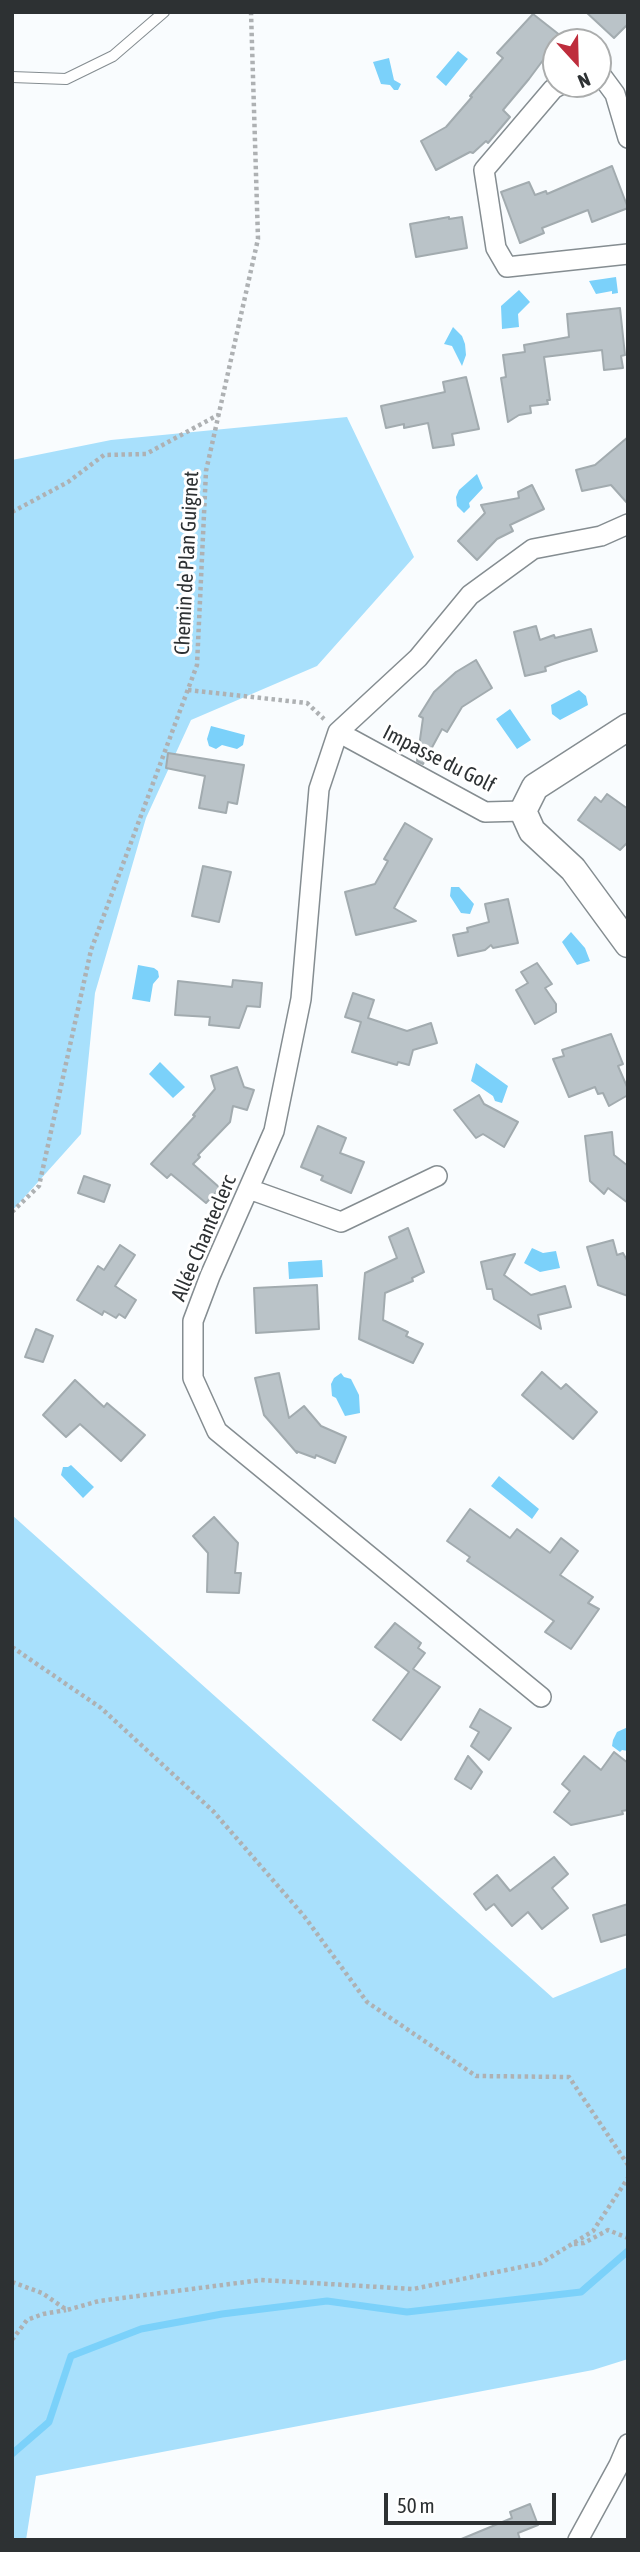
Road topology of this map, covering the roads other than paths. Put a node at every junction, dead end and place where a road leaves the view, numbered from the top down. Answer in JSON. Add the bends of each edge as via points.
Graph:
{"nodes":[{"id":1,"x":164,"y":12,"type":"edge"},
{"id":2,"x":12,"y":77,"type":"edge"},
{"id":3,"x":612,"y":90,"type":"edge"},
{"id":4,"x":546,"y":98,"type":"edge"},
{"id":5,"x":628,"y":138,"type":"edge"},
{"id":6,"x":628,"y":254,"type":"edge"},
{"id":7,"x":628,"y":524,"type":"edge"},
{"id":8,"x":628,"y":727,"type":"edge"},
{"id":9,"x":338,"y":732,"type":"junction"},
{"id":10,"x":523,"y":811,"type":"junction"},
{"id":11,"x":628,"y":944,"type":"edge"},
{"id":12,"x":437,"y":1176,"type":"dead end"},
{"id":13,"x":249,"y":1189,"type":"junction"},
{"id":14,"x":541,"y":1698,"type":"dead end"},
{"id":15,"x":628,"y":2444,"type":"edge"},
{"id":16,"x":579,"y":2540,"type":"edge"}],
"edges":[{"from":1,"to":2,"type":"lane","via":[[113,56],[66,79]]},
{"from":3,"to":5,"type":"street"},
{"from":4,"to":6,"type":"street","via":[[484,170],[496,248],[507,267]]},
{"from":7,"to":9,"type":"street","via":[[601,536],[533,549],[470,595],[418,657]]},
{"from":8,"to":10,"type":"street","via":[[535,787]]},
{"from":9,"to":10,"type":"street","name":"Impasse du Golf","via":[[485,812]]},
{"from":9,"to":13,"type":"street","name":"Allée Chanteclerc","via":[[319,789],[302,999],[274,1131]]},
{"from":10,"to":11,"type":"street","via":[[531,831],[573,869]]},
{"from":12,"to":13,"type":"street","via":[[341,1222]]},
{"from":13,"to":14,"type":"street","name":"Allée Chanteclerc","via":[[193,1321],[193,1378],[217,1431]]},
{"from":15,"to":16,"type":"street"}]}
